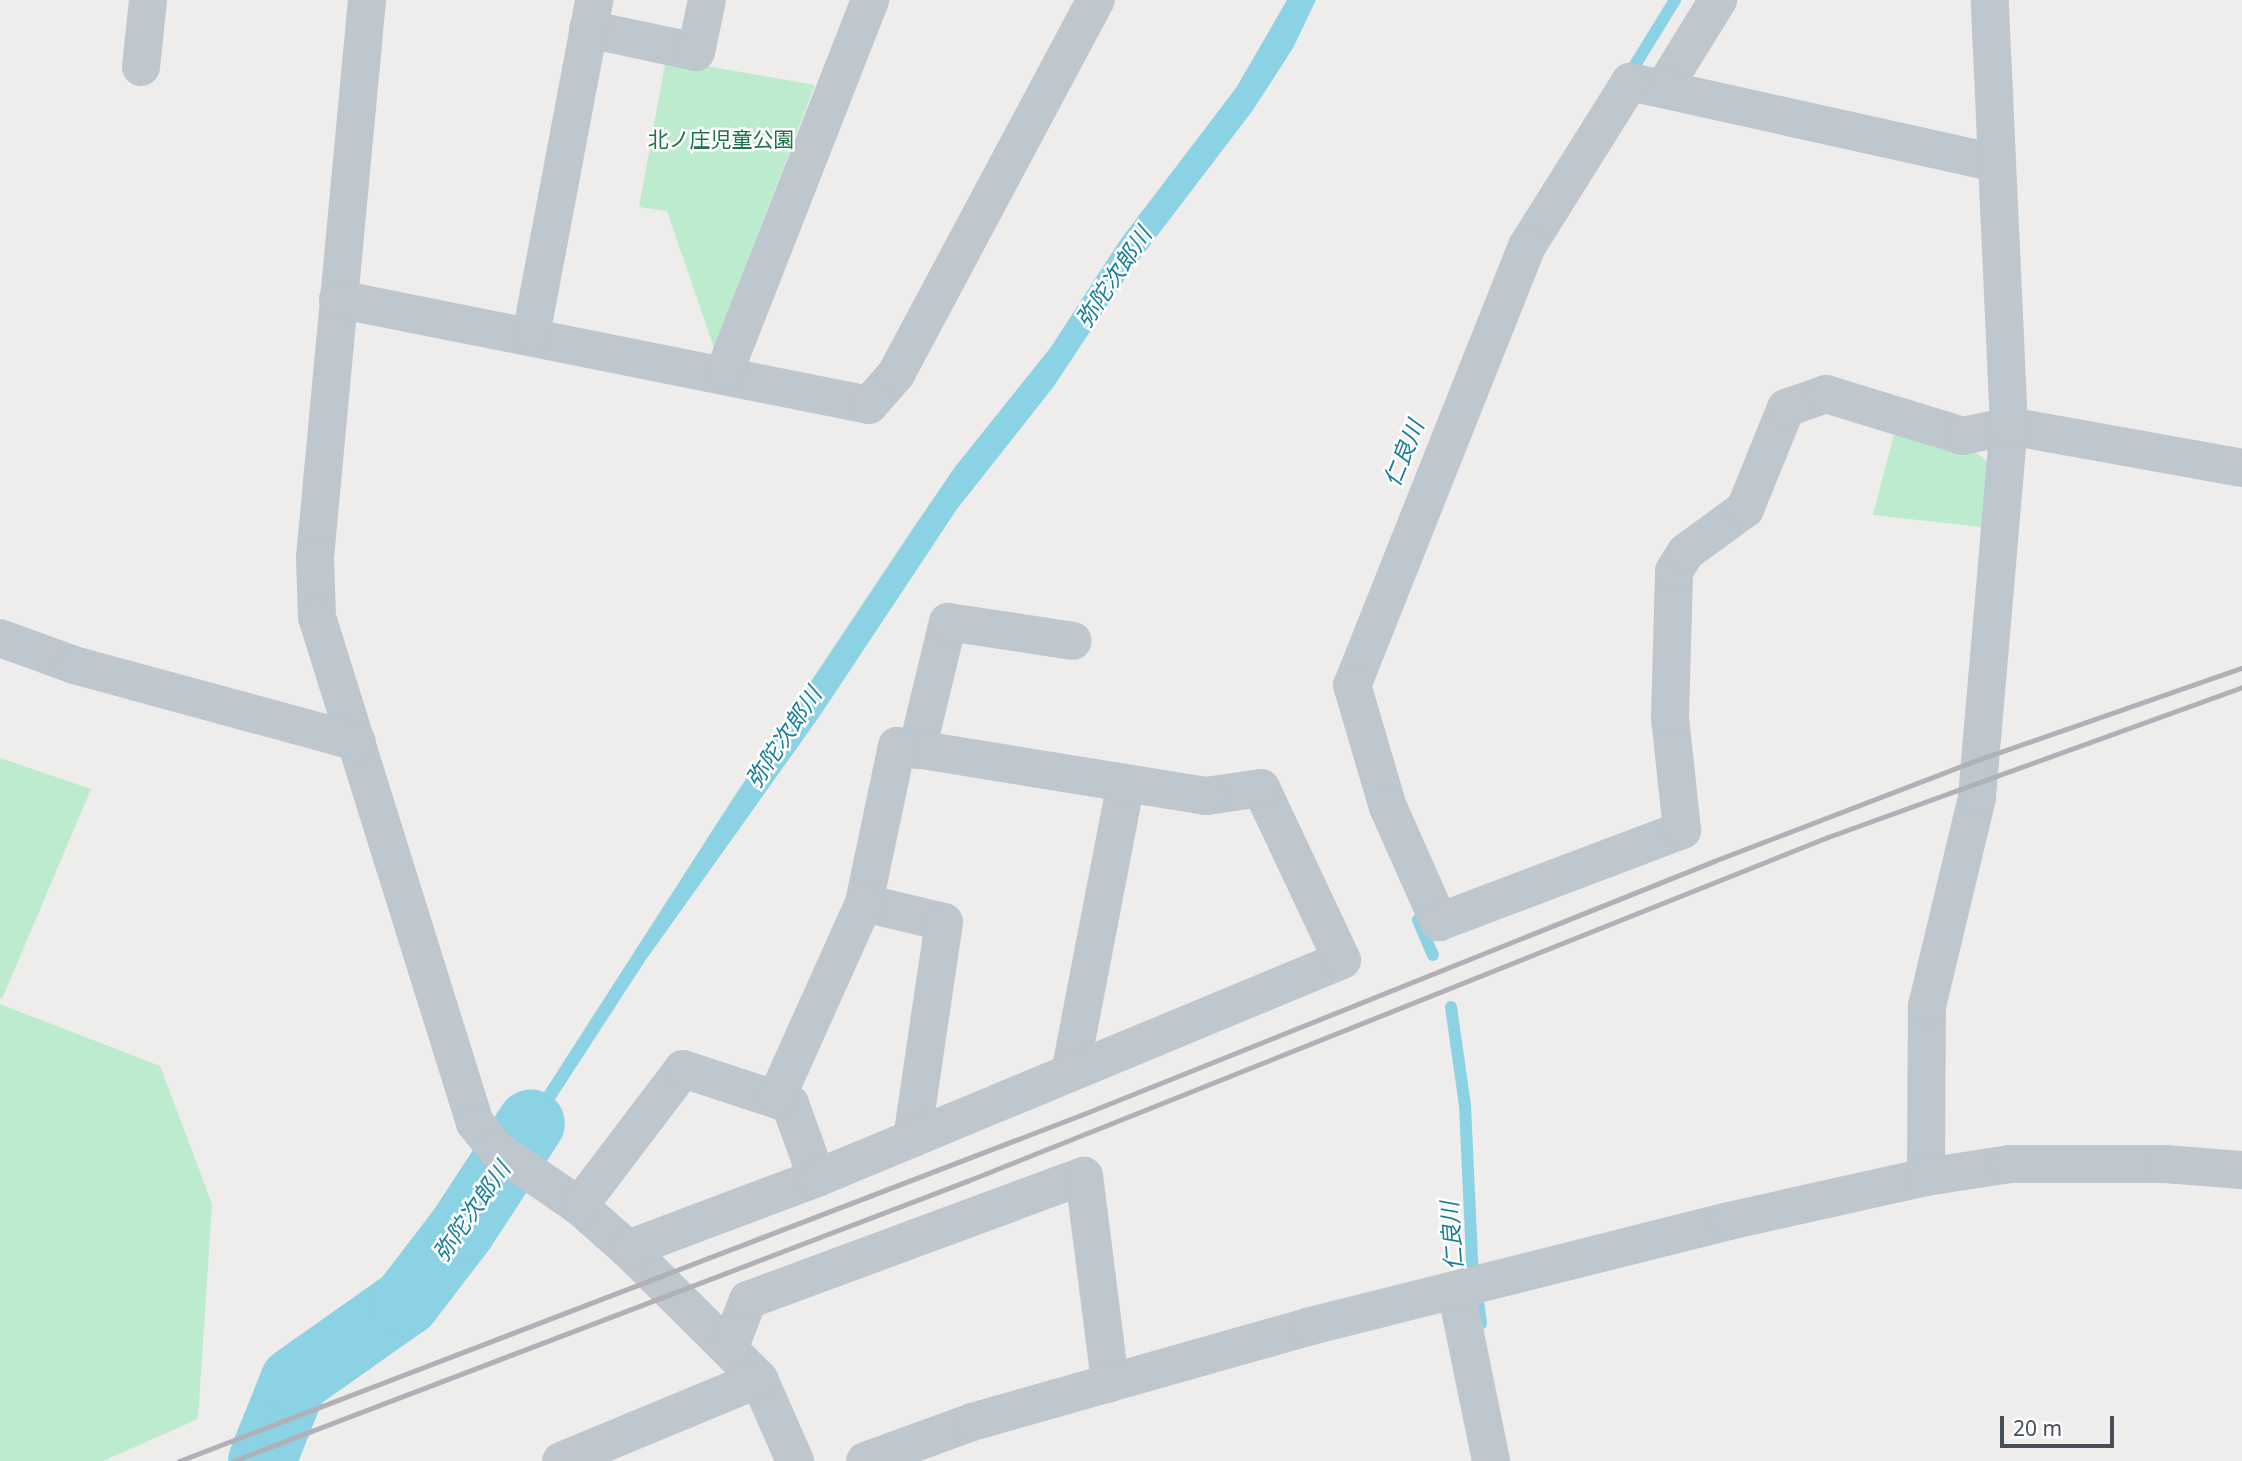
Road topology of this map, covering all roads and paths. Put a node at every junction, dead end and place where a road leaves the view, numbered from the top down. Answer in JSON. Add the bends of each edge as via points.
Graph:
{"nodes":[{"id":1,"x":148,"y":0,"type":"edge"},
{"id":2,"x":368,"y":0,"type":"edge"},
{"id":3,"x":707,"y":0,"type":"edge"},
{"id":4,"x":870,"y":0,"type":"edge"},
{"id":5,"x":1718,"y":0,"type":"edge"},
{"id":6,"x":1990,"y":0,"type":"edge"},
{"id":7,"x":1082,"y":3,"type":"edge"},
{"id":8,"x":591,"y":15,"type":"edge"},
{"id":9,"x":141,"y":67,"type":"dead end"},
{"id":10,"x":1663,"y":89,"type":"junction"},
{"id":11,"x":1996,"y":163,"type":"junction"},
{"id":12,"x":338,"y":299,"type":"junction"},
{"id":13,"x":531,"y":335,"type":"junction"},
{"id":14,"x":724,"y":373,"type":"junction"},
{"id":15,"x":2009,"y":426,"type":"junction"},
{"id":16,"x":2242,"y":468,"type":"edge"},
{"id":17,"x":0,"y":638,"type":"edge"},
{"id":18,"x":1073,"y":640,"type":"dead end"},
{"id":19,"x":357,"y":742,"type":"junction"},
{"id":20,"x":917,"y":750,"type":"junction"},
{"id":21,"x":1126,"y":783,"type":"junction"},
{"id":22,"x":864,"y":903,"type":"junction"},
{"id":23,"x":1070,"y":1073,"type":"junction"},
{"id":24,"x":776,"y":1099,"type":"junction"},
{"id":25,"x":912,"y":1139,"type":"junction"},
{"id":26,"x":2242,"y":1170,"type":"edge"},
{"id":27,"x":1926,"y":1177,"type":"junction"},
{"id":28,"x":817,"y":1178,"type":"junction"},
{"id":29,"x":579,"y":1206,"type":"junction"},
{"id":30,"x":628,"y":1249,"type":"junction"},
{"id":31,"x":1458,"y":1289,"type":"junction"},
{"id":32,"x":729,"y":1349,"type":"junction"},
{"id":33,"x":759,"y":1379,"type":"junction"},
{"id":34,"x":1110,"y":1382,"type":"junction"},
{"id":35,"x":561,"y":1461,"type":"edge"},
{"id":36,"x":795,"y":1461,"type":"edge"},
{"id":37,"x":865,"y":1461,"type":"edge"},
{"id":38,"x":1491,"y":1461,"type":"edge"}],
"edges":[{"from":1,"to":9,"type":"street"},
{"from":2,"to":12,"type":"street"},
{"from":3,"to":8,"type":"street","via":[[696,52]]},
{"from":4,"to":14,"type":"street"},
{"from":5,"to":10,"type":"street"},
{"from":6,"to":11,"type":"street"},
{"from":7,"to":14,"type":"street","via":[[896,374],[869,405]]},
{"from":8,"to":13,"type":"street"},
{"from":10,"to":11,"type":"street"},
{"from":10,"to":15,"type":"street","via":[[1630,82],[1527,246],[1352,685],[1388,807],[1439,922],[1682,830],[1670,717],[1674,572],[1686,552],[1745,509],[1786,408],[1826,394],[1963,436]]},
{"from":11,"to":15,"type":"street"},
{"from":12,"to":13,"type":"street"},
{"from":12,"to":19,"type":"street","via":[[315,557],[317,617]]},
{"from":13,"to":14,"type":"street"},
{"from":15,"to":16,"type":"street"},
{"from":15,"to":27,"type":"street","via":[[1976,797],[1927,1006]]},
{"from":17,"to":19,"type":"street","via":[[74,665]]},
{"from":18,"to":20,"type":"street","via":[[948,622]]},
{"from":19,"to":29,"type":"street","via":[[475,1123],[510,1159]]},
{"from":20,"to":21,"type":"street"},
{"from":20,"to":22,"type":"street","via":[[897,746]]},
{"from":21,"to":23,"type":"street"},
{"from":21,"to":23,"type":"street","via":[[1206,796],[1261,788],[1342,960]]},
{"from":22,"to":24,"type":"street"},
{"from":22,"to":25,"type":"street","via":[[944,922]]},
{"from":23,"to":25,"type":"street"},
{"from":24,"to":28,"type":"street","via":[[790,1104]]},
{"from":24,"to":29,"type":"street","via":[[683,1069]]},
{"from":25,"to":28,"type":"street"},
{"from":26,"to":27,"type":"street","via":[[2165,1164],[2010,1164]]},
{"from":27,"to":31,"type":"street"},
{"from":28,"to":30,"type":"street"},
{"from":29,"to":30,"type":"street"},
{"from":30,"to":32,"type":"street"},
{"from":31,"to":34,"type":"street"},
{"from":31,"to":38,"type":"street"},
{"from":32,"to":33,"type":"street"},
{"from":32,"to":34,"type":"street","via":[[748,1300],[1084,1176]]},
{"from":33,"to":35,"type":"street"},
{"from":33,"to":36,"type":"street"},
{"from":34,"to":37,"type":"street","via":[[972,1422]]}]}
